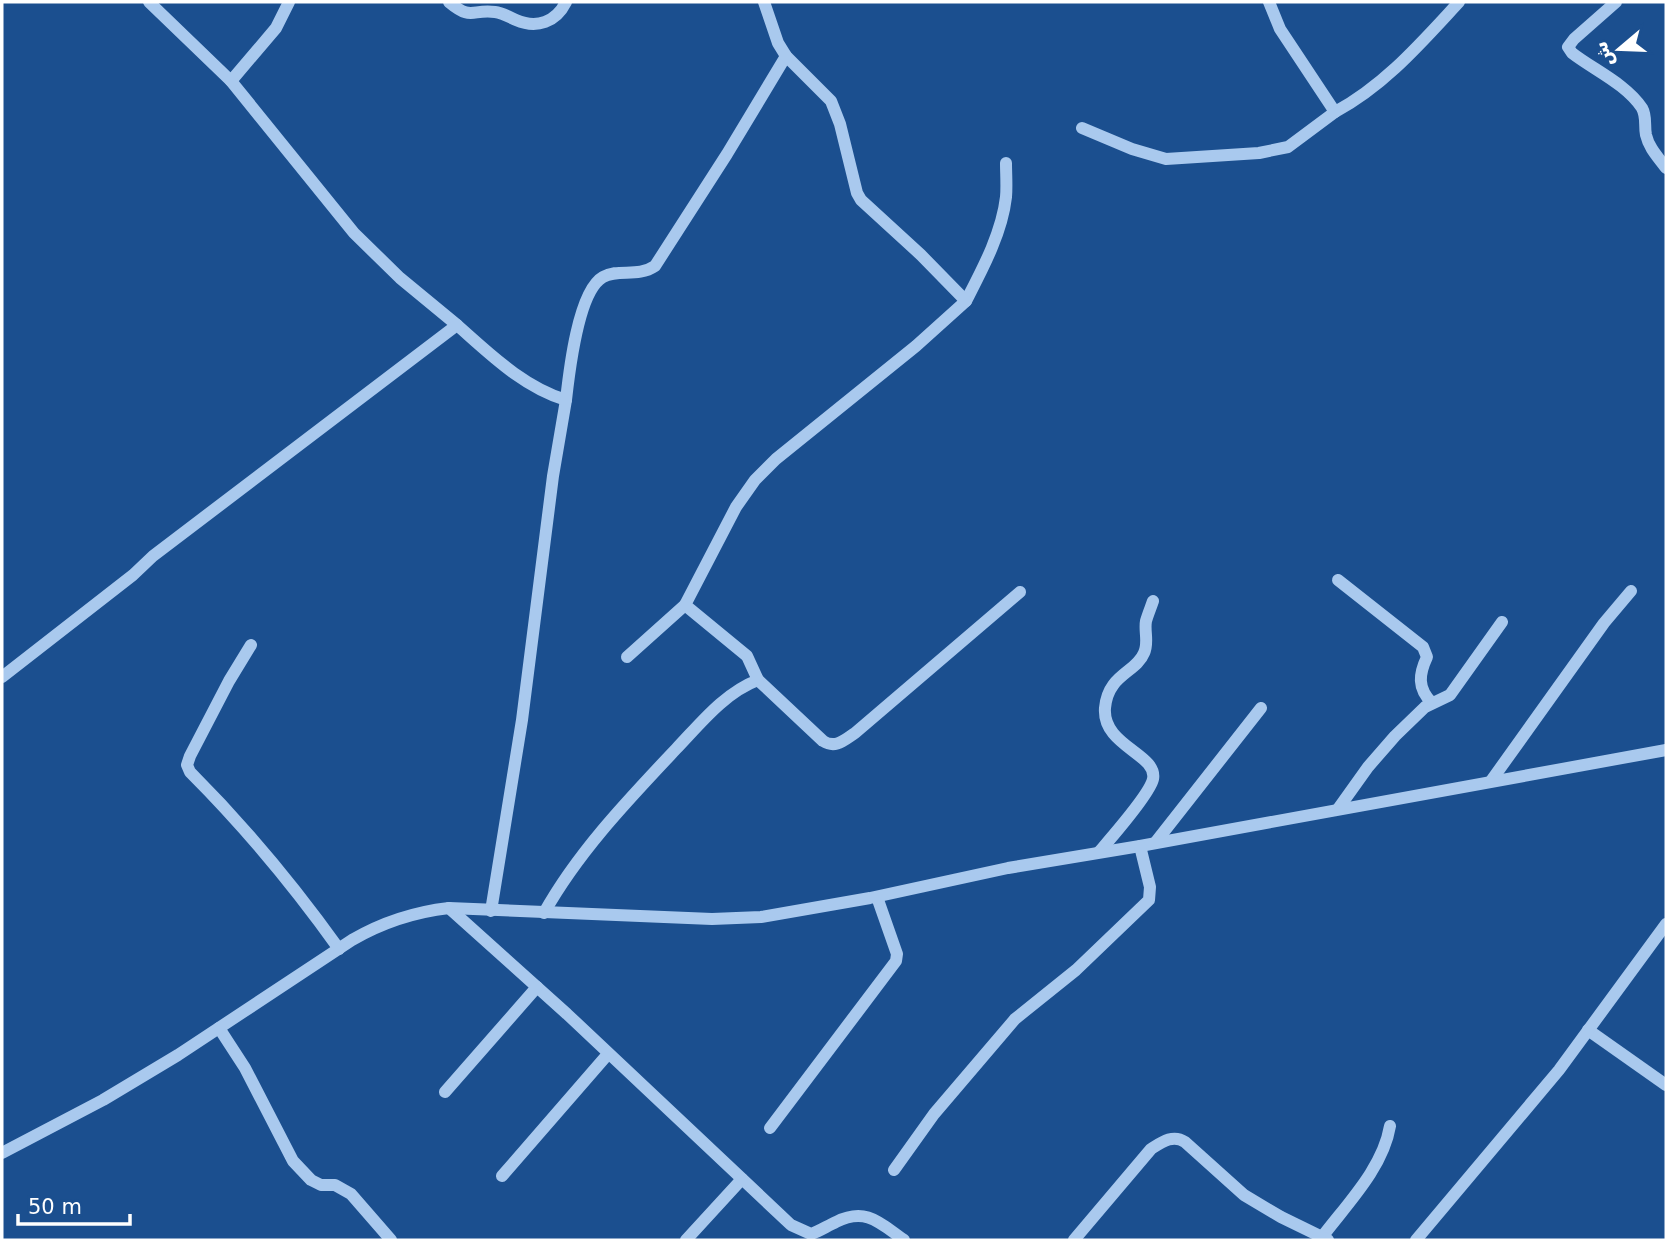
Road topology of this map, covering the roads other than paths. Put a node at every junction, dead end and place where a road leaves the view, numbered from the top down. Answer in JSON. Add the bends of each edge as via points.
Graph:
{"nodes":[{"id":1,"x":149,"y":2,"type":"edge"},
{"id":2,"x":289,"y":2,"type":"edge"},
{"id":3,"x":449,"y":2,"type":"edge"},
{"id":4,"x":566,"y":2,"type":"edge"},
{"id":5,"x":764,"y":2,"type":"edge"},
{"id":6,"x":1269,"y":2,"type":"edge"},
{"id":7,"x":1459,"y":2,"type":"edge"},
{"id":8,"x":1616,"y":2,"type":"edge"},
{"id":9,"x":786,"y":56,"type":"junction"},
{"id":10,"x":231,"y":81,"type":"junction"},
{"id":11,"x":1335,"y":112,"type":"junction"},
{"id":12,"x":1082,"y":128,"type":"dead end"},
{"id":13,"x":1006,"y":163,"type":"dead end"},
{"id":14,"x":1666,"y":168,"type":"edge"},
{"id":15,"x":966,"y":301,"type":"junction"},
{"id":16,"x":457,"y":326,"type":"junction"},
{"id":17,"x":566,"y":401,"type":"junction"},
{"id":18,"x":1338,"y":580,"type":"dead end"},
{"id":19,"x":1020,"y":592,"type":"dead end"},
{"id":20,"x":1631,"y":592,"type":"dead end"},
{"id":21,"x":1153,"y":601,"type":"dead end"},
{"id":22,"x":685,"y":605,"type":"junction"},
{"id":23,"x":1502,"y":622,"type":"dead end"},
{"id":24,"x":251,"y":645,"type":"dead end"},
{"id":25,"x":627,"y":657,"type":"dead end"},
{"id":26,"x":2,"y":677,"type":"edge"},
{"id":27,"x":758,"y":680,"type":"junction"},
{"id":28,"x":1432,"y":703,"type":"junction"},
{"id":29,"x":1261,"y":708,"type":"dead end"},
{"id":30,"x":1666,"y":750,"type":"edge"},
{"id":31,"x":1491,"y":782,"type":"junction"},
{"id":32,"x":1338,"y":809,"type":"junction"},
{"id":33,"x":1155,"y":843,"type":"junction"},
{"id":34,"x":1140,"y":846,"type":"junction"},
{"id":35,"x":1099,"y":852,"type":"junction"},
{"id":36,"x":877,"y":897,"type":"junction"},
{"id":37,"x":449,"y":908,"type":"junction"},
{"id":38,"x":491,"y":911,"type":"junction"},
{"id":39,"x":544,"y":913,"type":"junction"},
{"id":40,"x":1666,"y":924,"type":"edge"},
{"id":41,"x":339,"y":948,"type":"junction"},
{"id":42,"x":537,"y":987,"type":"junction"},
{"id":43,"x":219,"y":1027,"type":"junction"},
{"id":44,"x":1588,"y":1030,"type":"junction"},
{"id":45,"x":608,"y":1054,"type":"junction"},
{"id":46,"x":1666,"y":1085,"type":"edge"},
{"id":47,"x":445,"y":1092,"type":"dead end"},
{"id":48,"x":1390,"y":1126,"type":"dead end"},
{"id":49,"x":770,"y":1128,"type":"dead end"},
{"id":50,"x":2,"y":1153,"type":"edge"},
{"id":51,"x":894,"y":1170,"type":"dead end"},
{"id":52,"x":502,"y":1176,"type":"dead end"},
{"id":53,"x":742,"y":1179,"type":"junction"},
{"id":54,"x":1325,"y":1239,"type":"edge"},
{"id":55,"x":391,"y":1240,"type":"edge"},
{"id":56,"x":685,"y":1240,"type":"edge"},
{"id":57,"x":904,"y":1240,"type":"edge"},
{"id":58,"x":1074,"y":1240,"type":"edge"},
{"id":59,"x":1416,"y":1240,"type":"edge"}],
"edges":[{"from":1,"to":10,"type":"street"},
{"from":2,"to":10,"type":"street","via":[[276,28]]},
{"from":3,"to":4,"type":"street","via":[[462,12],[494,12],[529,24],[553,20]]},
{"from":5,"to":9,"type":"street"},
{"from":6,"to":11,"type":"street","via":[[1280,29]]},
{"from":7,"to":11,"type":"street","via":[[1386,77]]},
{"from":8,"to":14,"type":"street","via":[[1568,47],[1640,106],[1648,141]]},
{"from":9,"to":15,"type":"street","via":[[831,101],[861,200]]},
{"from":9,"to":17,"type":"street","via":[[655,266],[645,273],[607,275],[593,287],[576,337]]},
{"from":10,"to":16,"type":"street","via":[[354,233]]},
{"from":11,"to":12,"type":"street","via":[[1288,147],[1166,159]]},
{"from":13,"to":15,"type":"street","via":[[1006,198],[1000,220]]},
{"from":15,"to":22,"type":"street","via":[[755,480]]},
{"from":16,"to":17,"type":"street","via":[[537,389]]},
{"from":16,"to":26,"type":"street","via":[[153,556]]},
{"from":17,"to":38,"type":"street"},
{"from":18,"to":28,"type":"street","via":[[1423,647],[1427,657],[1420,679]]},
{"from":19,"to":27,"type":"street","via":[[836,745],[823,741]]},
{"from":20,"to":31,"type":"street"},
{"from":21,"to":35,"type":"street","via":[[1144,655],[1108,692],[1105,721],[1110,732],[1148,763],[1153,781]]},
{"from":22,"to":25,"type":"street"},
{"from":22,"to":27,"type":"street","via":[[747,656]]},
{"from":23,"to":28,"type":"street","via":[[1450,695]]},
{"from":24,"to":41,"type":"street","via":[[187,765],[269,858]]},
{"from":27,"to":39,"type":"street","via":[[718,706],[661,766],[575,864]]},
{"from":28,"to":32,"type":"street","via":[[1395,736]]},
{"from":29,"to":33,"type":"street"},
{"from":30,"to":31,"type":"street"},
{"from":31,"to":32,"type":"street"},
{"from":32,"to":33,"type":"street"},
{"from":33,"to":34,"type":"street"},
{"from":34,"to":35,"type":"street"},
{"from":34,"to":51,"type":"street","via":[[1149,900],[1076,970],[1014,1019],[934,1114]]},
{"from":35,"to":36,"type":"street"},
{"from":36,"to":39,"type":"street","via":[[734,919]]},
{"from":36,"to":49,"type":"street","via":[[896,961]]},
{"from":37,"to":38,"type":"street"},
{"from":37,"to":41,"type":"street","via":[[392,920]]},
{"from":37,"to":42,"type":"street"},
{"from":38,"to":39,"type":"street"},
{"from":40,"to":44,"type":"street"},
{"from":41,"to":43,"type":"street"},
{"from":42,"to":45,"type":"street"},
{"from":42,"to":47,"type":"street"},
{"from":43,"to":50,"type":"street","via":[[103,1100]]},
{"from":43,"to":55,"type":"street","via":[[298,1167],[311,1180],[351,1194]]},
{"from":44,"to":46,"type":"street"},
{"from":44,"to":59,"type":"street"},
{"from":45,"to":52,"type":"street"},
{"from":45,"to":53,"type":"street"},
{"from":48,"to":54,"type":"street","via":[[1379,1159]]},
{"from":53,"to":56,"type":"street"},
{"from":53,"to":57,"type":"street","via":[[804,1232],[811,1234],[862,1215]]},
{"from":54,"to":58,"type":"street","via":[[1244,1195],[1185,1142],[1174,1138],[1152,1149]]}]}
